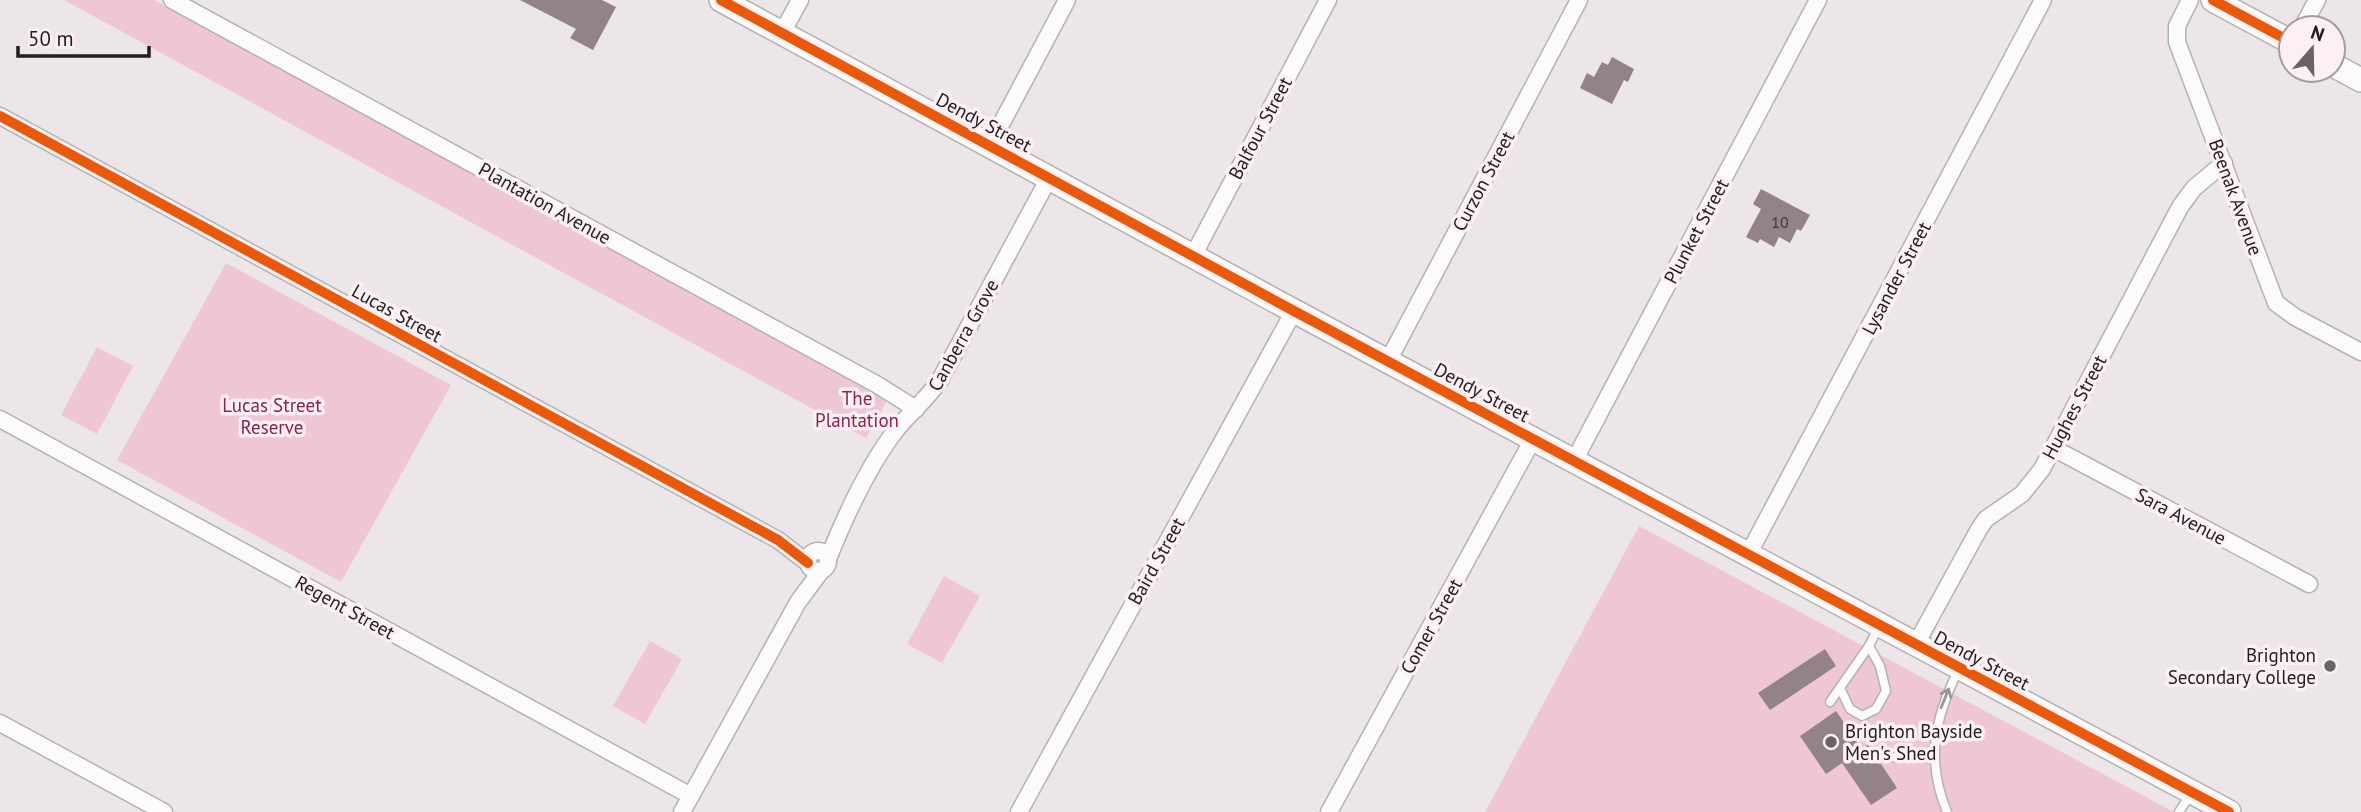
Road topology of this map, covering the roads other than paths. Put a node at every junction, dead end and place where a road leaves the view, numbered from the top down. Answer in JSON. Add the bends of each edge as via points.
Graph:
{"nodes":[{"id":1,"x":172,"y":0,"type":"edge"},
{"id":2,"x":721,"y":0,"type":"edge"},
{"id":3,"x":800,"y":0,"type":"edge"},
{"id":4,"x":1067,"y":0,"type":"edge"},
{"id":5,"x":1328,"y":0,"type":"edge"},
{"id":6,"x":1579,"y":0,"type":"edge"},
{"id":7,"x":1818,"y":0,"type":"edge"},
{"id":8,"x":2043,"y":0,"type":"edge"},
{"id":9,"x":2190,"y":0,"type":"edge"},
{"id":10,"x":2213,"y":0,"type":"edge"},
{"id":11,"x":782,"y":33,"type":"junction"},
{"id":12,"x":2277,"y":34,"type":"edge"},
{"id":13,"x":0,"y":116,"type":"edge"},
{"id":14,"x":990,"y":145,"type":"junction"},
{"id":15,"x":2224,"y":163,"type":"junction"},
{"id":16,"x":1049,"y":178,"type":"junction"},
{"id":17,"x":1193,"y":256,"type":"junction"},
{"id":18,"x":1294,"y":311,"type":"junction"},
{"id":19,"x":2361,"y":352,"type":"edge"},
{"id":20,"x":1388,"y":361,"type":"junction"},
{"id":21,"x":916,"y":409,"type":"junction"},
{"id":22,"x":0,"y":419,"type":"edge"},
{"id":23,"x":1533,"y":439,"type":"junction"},
{"id":24,"x":2053,"y":448,"type":"junction"},
{"id":25,"x":1574,"y":461,"type":"junction"},
{"id":26,"x":1748,"y":555,"type":"junction"},
{"id":27,"x":816,"y":561,"type":"junction"},
{"id":28,"x":2309,"y":584,"type":"dead end"},
{"id":29,"x":1880,"y":625,"type":"junction"},
{"id":30,"x":1916,"y":644,"type":"junction"},
{"id":31,"x":1869,"y":646,"type":"junction"},
{"id":32,"x":1959,"y":668,"type":"junction"},
{"id":33,"x":1840,"y":688,"type":"junction"},
{"id":34,"x":1830,"y":702,"type":"dead end"},
{"id":35,"x":0,"y":723,"type":"edge"},
{"id":36,"x":1876,"y":757,"type":"dead end"},
{"id":37,"x":1934,"y":758,"type":"junction"},
{"id":38,"x":2192,"y":792,"type":"junction"},
{"id":39,"x":691,"y":796,"type":"junction"},
{"id":40,"x":164,"y":812,"type":"edge"},
{"id":41,"x":682,"y":812,"type":"edge"},
{"id":42,"x":1018,"y":812,"type":"edge"},
{"id":43,"x":1329,"y":812,"type":"edge"},
{"id":44,"x":1947,"y":812,"type":"edge"},
{"id":45,"x":2179,"y":812,"type":"edge"},
{"id":46,"x":2229,"y":812,"type":"edge"}],
"edges":[{"from":1,"to":21,"type":"street","name":"Plantation Avenue"},
{"from":2,"to":11,"type":"street","name":"Dendy Street"},
{"from":3,"to":11,"type":"street"},
{"from":4,"to":14,"type":"street"},
{"from":5,"to":17,"type":"street","name":"Balfour Street"},
{"from":6,"to":20,"type":"street","name":"Curzon Street"},
{"from":7,"to":25,"type":"street","name":"Plunket Street"},
{"from":8,"to":26,"type":"street","name":"Lysander Street"},
{"from":9,"to":15,"type":"street","name":"Beenak Avenue","via":[[2177,26],[2177,42]]},
{"from":10,"to":12,"type":"street"},
{"from":11,"to":14,"type":"street","name":"Dendy Street"},
{"from":13,"to":27,"type":"street","name":"Lucas Street"},
{"from":14,"to":16,"type":"street","name":"Dendy Street"},
{"from":15,"to":19,"type":"street","name":"Beenak Avenue","via":[[2276,303]]},
{"from":15,"to":24,"type":"street","name":"Hughes Street","via":[[2194,188],[2180,207]]},
{"from":16,"to":17,"type":"street","name":"Dendy Street"},
{"from":16,"to":21,"type":"street","name":"Canberra Grove","via":[[942,378]]},
{"from":17,"to":18,"type":"street","name":"Dendy Street"},
{"from":18,"to":20,"type":"street","name":"Dendy Street"},
{"from":18,"to":42,"type":"street","name":"Baird Street"},
{"from":20,"to":23,"type":"street","name":"Dendy Street"},
{"from":21,"to":27,"type":"street","name":"Canberra Grove","via":[[894,432]]},
{"from":22,"to":39,"type":"street","name":"Regent Street"},
{"from":23,"to":25,"type":"street","name":"Dendy Street"},
{"from":23,"to":43,"type":"street","name":"Comer Street"},
{"from":24,"to":28,"type":"street","name":"Sara Avenue"},
{"from":24,"to":30,"type":"street","name":"Hughes Street","via":[[2022,494],[1979,529]]},
{"from":25,"to":26,"type":"street","name":"Dendy Street"},
{"from":26,"to":29,"type":"street","name":"Dendy Street"},
{"from":27,"to":39,"type":"street","name":"Canberra Grove"},
{"from":29,"to":30,"type":"street","name":"Dendy Street"},
{"from":29,"to":31,"type":"lane"},
{"from":30,"to":32,"type":"street","name":"Dendy Street"},
{"from":31,"to":33,"type":"lane"},
{"from":31,"to":33,"type":"lane","via":[[1880,666],[1885,691],[1876,709],[1862,716],[1850,709]]},
{"from":37,"to":32,"type":"lane","one_way":true,"via":[[1940,711]]},
{"from":32,"to":38,"type":"street","name":"Dendy Street"},
{"from":33,"to":34,"type":"lane"},
{"from":35,"to":40,"type":"street"},
{"from":36,"to":37,"type":"lane"},
{"from":37,"to":44,"type":"lane"},
{"from":38,"to":45,"type":"lane"},
{"from":38,"to":46,"type":"street","name":"Dendy Street"},
{"from":39,"to":41,"type":"street","name":"Canberra Grove"}]}
